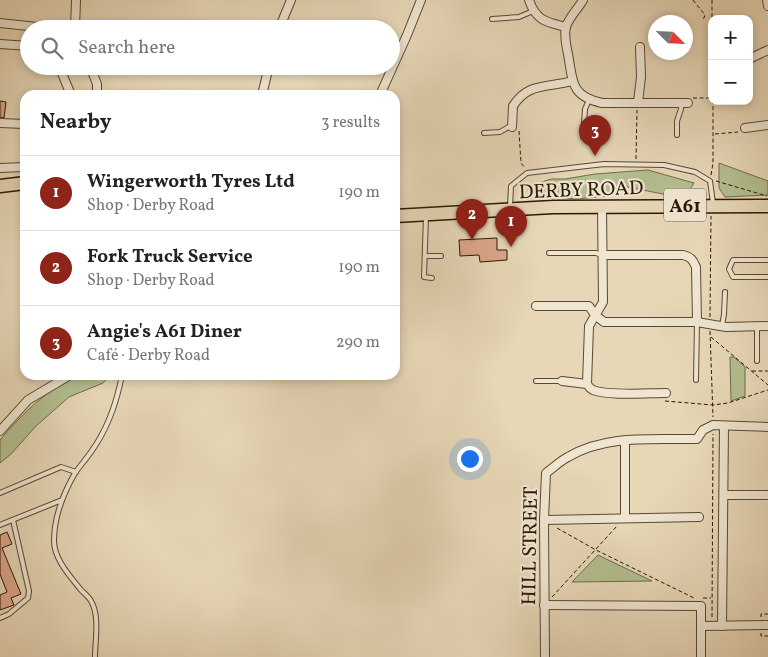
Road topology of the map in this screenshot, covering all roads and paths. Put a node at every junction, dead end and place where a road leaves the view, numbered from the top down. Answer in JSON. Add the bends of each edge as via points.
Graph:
{"nodes":[{"id":1,"x":76,"y":0,"type":"edge"},
{"id":2,"x":291,"y":0,"type":"edge"},
{"id":3,"x":422,"y":0,"type":"edge"},
{"id":4,"x":529,"y":0,"type":"edge"},
{"id":5,"x":583,"y":0,"type":"edge"},
{"id":6,"x":694,"y":0,"type":"edge"},
{"id":7,"x":712,"y":0,"type":"edge"},
{"id":8,"x":768,"y":0,"type":"edge"},
{"id":9,"x":768,"y":6,"type":"edge"},
{"id":10,"x":533,"y":11,"type":"junction"},
{"id":11,"x":712,"y":15,"type":"edge"},
{"id":12,"x":702,"y":18,"type":"dead end"},
{"id":13,"x":492,"y":19,"type":"dead end"},
{"id":14,"x":75,"y":20,"type":"edge"},
{"id":15,"x":283,"y":20,"type":"edge"},
{"id":16,"x":0,"y":23,"type":"edge"},
{"id":17,"x":20,"y":25,"type":"edge"},
{"id":18,"x":566,"y":26,"type":"junction"},
{"id":19,"x":0,"y":44,"type":"edge"},
{"id":20,"x":20,"y":45,"type":"edge"},
{"id":21,"x":640,"y":47,"type":"dead end"},
{"id":22,"x":768,"y":50,"type":"edge"},
{"id":23,"x":400,"y":51,"type":"edge"},
{"id":24,"x":753,"y":57,"type":"edge"},
{"id":25,"x":62,"y":75,"type":"edge"},
{"id":26,"x":94,"y":75,"type":"edge"},
{"id":27,"x":267,"y":75,"type":"edge"},
{"id":28,"x":389,"y":75,"type":"edge"},
{"id":29,"x":572,"y":81,"type":"junction"},
{"id":30,"x":69,"y":90,"type":"edge"},
{"id":31,"x":98,"y":90,"type":"edge"},
{"id":32,"x":263,"y":90,"type":"edge"},
{"id":33,"x":382,"y":90,"type":"edge"},
{"id":34,"x":708,"y":98,"type":"edge"},
{"id":35,"x":589,"y":100,"type":"junction"},
{"id":36,"x":637,"y":102,"type":"junction"},
{"id":37,"x":684,"y":102,"type":"junction"},
{"id":38,"x":713,"y":105,"type":"edge"},
{"id":39,"x":0,"y":123,"type":"edge"},
{"id":40,"x":20,"y":124,"type":"edge"},
{"id":41,"x":768,"y":125,"type":"edge"},
{"id":42,"x":512,"y":126,"type":"junction"},
{"id":43,"x":745,"y":128,"type":"joint"},
{"id":44,"x":484,"y":133,"type":"dead end"},
{"id":45,"x":713,"y":134,"type":"junction"},
{"id":46,"x":678,"y":135,"type":"dead end"},
{"id":47,"x":584,"y":137,"type":"dead end"},
{"id":48,"x":636,"y":164,"type":"junction"},
{"id":49,"x":20,"y":167,"type":"edge"},
{"id":50,"x":0,"y":168,"type":"edge"},
{"id":51,"x":527,"y":173,"type":"junction"},
{"id":52,"x":710,"y":181,"type":"junction"},
{"id":53,"x":20,"y":184,"type":"edge"},
{"id":54,"x":0,"y":186,"type":"edge"},
{"id":55,"x":768,"y":199,"type":"edge"},
{"id":56,"x":602,"y":206,"type":"junction"},
{"id":57,"x":712,"y":206,"type":"junction"},
{"id":58,"x":768,"y":206,"type":"edge"},
{"id":59,"x":510,"y":209,"type":"junction"},
{"id":60,"x":426,"y":214,"type":"junction"},
{"id":61,"x":400,"y":216,"type":"edge"},
{"id":62,"x":549,"y":253,"type":"dead end"},
{"id":63,"x":603,"y":255,"type":"junction"},
{"id":64,"x":425,"y":256,"type":"junction"},
{"id":65,"x":442,"y":256,"type":"dead end"},
{"id":66,"x":768,"y":260,"type":"edge"},
{"id":67,"x":768,"y":277,"type":"edge"},
{"id":68,"x":432,"y":278,"type":"dead end"},
{"id":69,"x":725,"y":292,"type":"dead end"},
{"id":70,"x":536,"y":306,"type":"dead end"},
{"id":71,"x":596,"y":315,"type":"junction"},
{"id":72,"x":697,"y":322,"type":"junction"},
{"id":73,"x":710,"y":324,"type":"junction"},
{"id":74,"x":722,"y":326,"type":"junction"},
{"id":75,"x":757,"y":326,"type":"junction"},
{"id":76,"x":768,"y":326,"type":"edge"},
{"id":77,"x":710,"y":336,"type":"junction"},
{"id":78,"x":757,"y":361,"type":"dead end"},
{"id":79,"x":752,"y":371,"type":"junction"},
{"id":80,"x":768,"y":371,"type":"edge"},
{"id":81,"x":62,"y":380,"type":"edge"},
{"id":82,"x":121,"y":380,"type":"edge"},
{"id":83,"x":696,"y":380,"type":"dead end"},
{"id":84,"x":536,"y":381,"type":"dead end"},
{"id":85,"x":562,"y":381,"type":"joint"},
{"id":86,"x":587,"y":384,"type":"junction"},
{"id":87,"x":768,"y":385,"type":"edge"},
{"id":88,"x":768,"y":390,"type":"edge"},
{"id":89,"x":666,"y":393,"type":"dead end"},
{"id":90,"x":713,"y":406,"type":"junction"},
{"id":91,"x":714,"y":425,"type":"junction"},
{"id":92,"x":724,"y":426,"type":"junction"},
{"id":93,"x":768,"y":427,"type":"edge"},
{"id":94,"x":0,"y":431,"type":"edge"},
{"id":95,"x":624,"y":440,"type":"junction"},
{"id":96,"x":76,"y":472,"type":"junction"},
{"id":97,"x":0,"y":493,"type":"edge"},
{"id":98,"x":724,"y":495,"type":"junction"},
{"id":99,"x":768,"y":495,"type":"edge"},
{"id":100,"x":62,"y":500,"type":"junction"},
{"id":101,"x":699,"y":517,"type":"dead end"},
{"id":102,"x":625,"y":518,"type":"junction"},
{"id":103,"x":13,"y":520,"type":"junction"},
{"id":104,"x":544,"y":520,"type":"junction"},
{"id":105,"x":0,"y":525,"type":"edge"},
{"id":106,"x":596,"y":550,"type":"junction"},
{"id":107,"x":696,"y":598,"type":"dead end"},
{"id":108,"x":704,"y":598,"type":"dead end"},
{"id":109,"x":711,"y":598,"type":"junction"},
{"id":110,"x":544,"y":605,"type":"junction"},
{"id":111,"x":761,"y":614,"type":"dead end"},
{"id":112,"x":768,"y":614,"type":"edge"},
{"id":113,"x":0,"y":618,"type":"edge"},
{"id":114,"x":768,"y":625,"type":"edge"},
{"id":115,"x":701,"y":626,"type":"junction"},
{"id":116,"x":712,"y":626,"type":"junction"},
{"id":117,"x":722,"y":626,"type":"junction"},
{"id":118,"x":94,"y":657,"type":"edge"},
{"id":119,"x":545,"y":657,"type":"edge"},
{"id":120,"x":701,"y":657,"type":"edge"}],
"edges":[{"from":1,"to":14,"type":"street"},
{"from":2,"to":15,"type":"street"},
{"from":3,"to":23,"type":"street"},
{"from":4,"to":10,"type":"street"},
{"from":5,"to":18,"type":"street"},
{"from":6,"to":12,"type":"path","via":[[704,15]]},
{"from":7,"to":11,"type":"path"},
{"from":8,"to":9,"type":"street"},
{"from":10,"to":13,"type":"lane","via":[[519,17]]},
{"from":10,"to":18,"type":"street","via":[[547,22]]},
{"from":16,"to":17,"type":"street"},
{"from":18,"to":29,"type":"street"},
{"from":19,"to":20,"type":"street"},
{"from":21,"to":36,"type":"street","via":[[641,77]]},
{"from":22,"to":24,"type":"street"},
{"from":25,"to":30,"type":"street"},
{"from":26,"to":31,"type":"street"},
{"from":27,"to":32,"type":"street"},
{"from":28,"to":33,"type":"street"},
{"from":29,"to":35,"type":"street"},
{"from":29,"to":42,"type":"street","via":[[525,91],[512,106]]},
{"from":34,"to":37,"type":"path","via":[[693,97]]},
{"from":35,"to":36,"type":"street"},
{"from":35,"to":47,"type":"lane","via":[[585,109]]},
{"from":36,"to":37,"type":"street"},
{"from":36,"to":48,"type":"path"},
{"from":37,"to":46,"type":"lane","via":[[677,121]]},
{"from":38,"to":45,"type":"path"},
{"from":39,"to":40,"type":"street"},
{"from":41,"to":43,"type":"street"},
{"from":42,"to":44,"type":"lane","via":[[500,132]]},
{"from":42,"to":51,"type":"path","via":[[519,129],[522,162]]},
{"from":43,"to":45,"type":"path","via":[[741,132]]},
{"from":45,"to":52,"type":"path"},
{"from":48,"to":51,"type":"lane","via":[[604,164]]},
{"from":48,"to":52,"type":"lane","via":[[664,165],[695,172]]},
{"from":49,"to":50,"type":"street"},
{"from":51,"to":59,"type":"lane","via":[[511,186]]},
{"from":52,"to":55,"type":"path","via":[[719,180],[766,195]]},
{"from":52,"to":57,"type":"lane"},
{"from":53,"to":54,"type":"highway"},
{"from":56,"to":57,"type":"highway","name":"DERBY ROAD","number":"A61"},
{"from":56,"to":59,"type":"highway","name":"DERBY ROAD","number":"A61"},
{"from":56,"to":63,"type":"street"},
{"from":57,"to":58,"type":"highway","name":"DERBY ROAD","number":"A61"},
{"from":57,"to":73,"type":"path"},
{"from":59,"to":60,"type":"highway","name":"DERBY ROAD","number":"A61"},
{"from":60,"to":61,"type":"highway","name":"DERBY ROAD","number":"A61"},
{"from":60,"to":64,"type":"lane"},
{"from":62,"to":63,"type":"lane"},
{"from":63,"to":71,"type":"street","via":[[603,302]]},
{"from":63,"to":72,"type":"street","via":[[690,257],[696,268]]},
{"from":64,"to":65,"type":"lane"},
{"from":64,"to":68,"type":"lane","via":[[424,278]]},
{"from":66,"to":67,"type":"lane","via":[[733,260],[729,269],[733,276]]},
{"from":69,"to":74,"type":"lane"},
{"from":70,"to":71,"type":"street","via":[[588,306]]},
{"from":71,"to":72,"type":"street","via":[[604,322]]},
{"from":71,"to":86,"type":"street","via":[[589,326]]},
{"from":72,"to":73,"type":"street"},
{"from":72,"to":83,"type":"lane"},
{"from":73,"to":74,"type":"street"},
{"from":73,"to":77,"type":"path"},
{"from":74,"to":75,"type":"street"},
{"from":75,"to":76,"type":"street"},
{"from":75,"to":78,"type":"lane"},
{"from":77,"to":79,"type":"path"},
{"from":77,"to":90,"type":"path"},
{"from":79,"to":80,"type":"path"},
{"from":79,"to":87,"type":"path"},
{"from":81,"to":94,"type":"street","via":[[28,400]]},
{"from":82,"to":96,"type":"lane","via":[[108,420],[92,451]]},
{"from":84,"to":85,"type":"lane"},
{"from":85,"to":86,"type":"street"},
{"from":86,"to":89,"type":"street","via":[[594,390]]},
{"from":88,"to":90,"type":"path"},
{"from":90,"to":91,"type":"path"},
{"from":91,"to":92,"type":"street"},
{"from":91,"to":95,"type":"street","name":"HILL STREET","via":[[703,430],[697,440]]},
{"from":91,"to":109,"type":"path"},
{"from":92,"to":93,"type":"street"},
{"from":92,"to":98,"type":"street"},
{"from":95,"to":102,"type":"street"},
{"from":95,"to":104,"type":"street","name":"HILL STREET","via":[[600,443],[568,456],[546,473]]},
{"from":96,"to":97,"type":"lane","via":[[61,466]]},
{"from":96,"to":100,"type":"lane"},
{"from":98,"to":99,"type":"street"},
{"from":98,"to":117,"type":"street"},
{"from":100,"to":103,"type":"lane"},
{"from":100,"to":118,"type":"lane","via":[[54,543],[58,559],[91,600],[96,615]]},
{"from":101,"to":102,"type":"street"},
{"from":102,"to":104,"type":"street"},
{"from":102,"to":106,"type":"path"},
{"from":103,"to":105,"type":"lane"},
{"from":103,"to":113,"type":"lane","via":[[29,592],[28,598]]},
{"from":104,"to":106,"type":"path"},
{"from":104,"to":110,"type":"street","name":"HILL STREET"},
{"from":106,"to":107,"type":"path"},
{"from":106,"to":110,"type":"path"},
{"from":108,"to":109,"type":"path"},
{"from":109,"to":116,"type":"path"},
{"from":110,"to":115,"type":"street","via":[[701,606]]},
{"from":110,"to":119,"type":"street","name":"HILL STREET"},
{"from":111,"to":112,"type":"path"},
{"from":114,"to":117,"type":"street"},
{"from":115,"to":116,"type":"street"},
{"from":115,"to":120,"type":"street"},
{"from":116,"to":117,"type":"street"}]}
